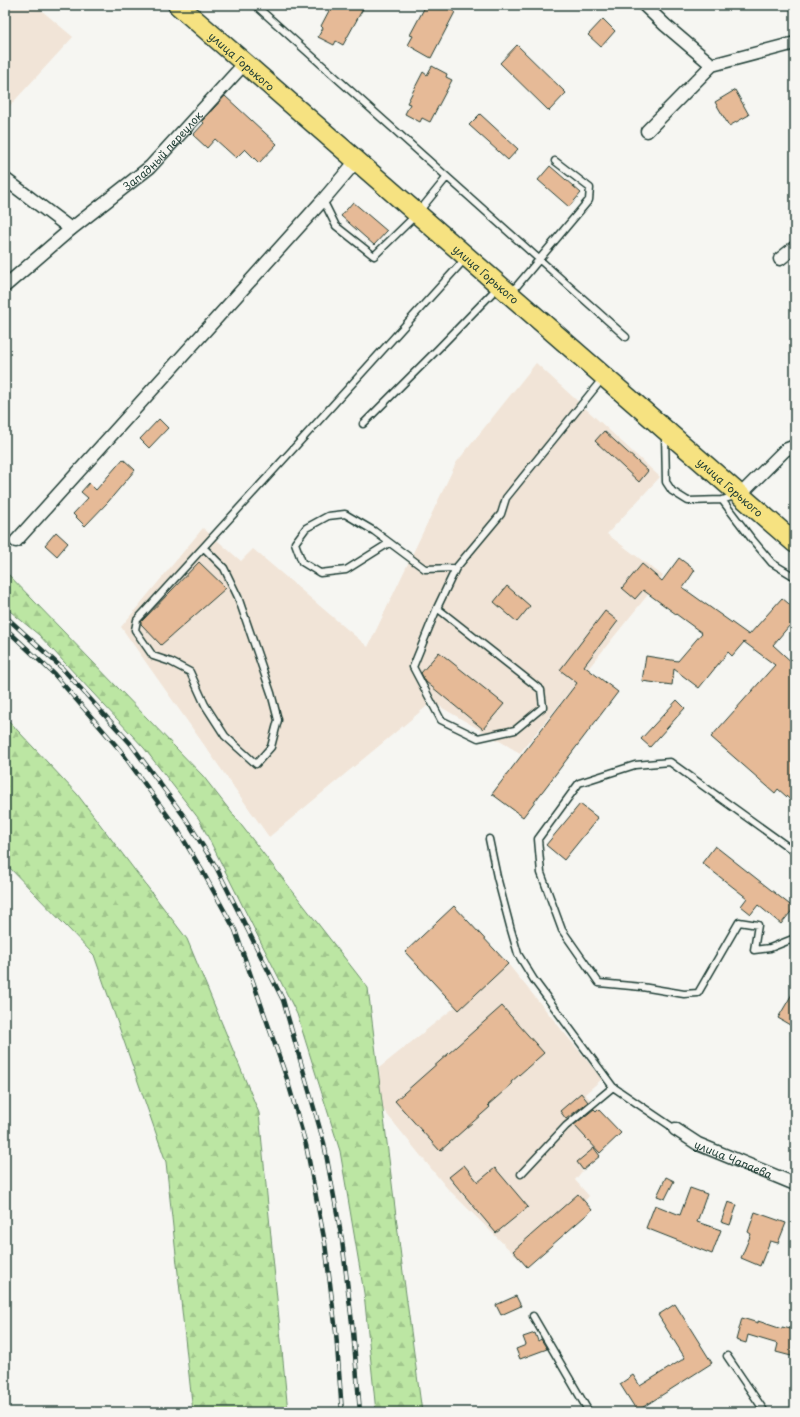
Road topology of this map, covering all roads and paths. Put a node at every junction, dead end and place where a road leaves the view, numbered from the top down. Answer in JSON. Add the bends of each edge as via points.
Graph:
{"nodes":[{"id":1,"x":178,"y":5,"type":"edge"},
{"id":2,"x":254,"y":5,"type":"edge"},
{"id":3,"x":644,"y":5,"type":"edge"},
{"id":4,"x":795,"y":43,"type":"edge"},
{"id":5,"x":245,"y":63,"type":"junction"},
{"id":6,"x":712,"y":65,"type":"junction"},
{"id":7,"x":647,"y":131,"type":"dead end"},
{"id":8,"x":357,"y":160,"type":"junction"},
{"id":9,"x":555,"y":160,"type":"dead end"},
{"id":10,"x":447,"y":177,"type":"junction"},
{"id":11,"x":5,"y":179,"type":"edge"},
{"id":12,"x":323,"y":200,"type":"junction"},
{"id":13,"x":417,"y":214,"type":"junction"},
{"id":14,"x":71,"y":229,"type":"junction"},
{"id":15,"x":795,"y":246,"type":"edge"},
{"id":16,"x":467,"y":257,"type":"junction"},
{"id":17,"x":780,"y":259,"type":"dead end"},
{"id":18,"x":540,"y":260,"type":"junction"},
{"id":19,"x":5,"y":286,"type":"edge"},
{"id":20,"x":505,"y":290,"type":"junction"},
{"id":21,"x":626,"y":337,"type":"dead end"},
{"id":22,"x":604,"y":377,"type":"junction"},
{"id":23,"x":363,"y":424,"type":"dead end"},
{"id":24,"x":665,"y":429,"type":"junction"},
{"id":25,"x":795,"y":446,"type":"edge"},
{"id":26,"x":731,"y":497,"type":"junction"},
{"id":27,"x":16,"y":541,"type":"dead end"},
{"id":28,"x":389,"y":543,"type":"junction"},
{"id":29,"x":795,"y":543,"type":"edge"},
{"id":30,"x":202,"y":549,"type":"junction"},
{"id":31,"x":456,"y":568,"type":"junction"},
{"id":32,"x":795,"y":577,"type":"edge"},
{"id":33,"x":437,"y":608,"type":"junction"},
{"id":34,"x":489,"y":839,"type":"dead end"},
{"id":35,"x":795,"y":852,"type":"edge"},
{"id":36,"x":795,"y":938,"type":"edge"},
{"id":37,"x":613,"y":1087,"type":"junction"},
{"id":38,"x":676,"y":1129,"type":"joint"},
{"id":39,"x":521,"y":1174,"type":"dead end"},
{"id":40,"x":795,"y":1184,"type":"edge"},
{"id":41,"x":533,"y":1316,"type":"dead end"},
{"id":42,"x":727,"y":1356,"type":"dead end"},
{"id":43,"x":589,"y":1412,"type":"edge"},
{"id":44,"x":765,"y":1412,"type":"edge"}],
"edges":[{"from":1,"to":5,"type":"main road","name":"улица Горького"},
{"from":2,"to":10,"type":"lane"},
{"from":3,"to":6,"type":"street"},
{"from":4,"to":6,"type":"street"},
{"from":5,"to":8,"type":"main road","name":"улица Горького"},
{"from":5,"to":14,"type":"street","name":"Западный переулок","via":[[150,167]]},
{"from":6,"to":7,"type":"street"},
{"from":8,"to":12,"type":"street"},
{"from":8,"to":13,"type":"main road","name":"улица Горького"},
{"from":9,"to":18,"type":"lane","via":[[590,188],[590,200]]},
{"from":10,"to":13,"type":"lane"},
{"from":10,"to":18,"type":"lane"},
{"from":11,"to":14,"type":"street"},
{"from":12,"to":13,"type":"lane","via":[[336,226],[374,256]]},
{"from":12,"to":27,"type":"street"},
{"from":13,"to":16,"type":"main road","name":"улица Горького"},
{"from":14,"to":19,"type":"street","name":"Западный переулок"},
{"from":15,"to":17,"type":"street"},
{"from":16,"to":20,"type":"main road","name":"улица Горького"},
{"from":16,"to":30,"type":"lane"},
{"from":18,"to":20,"type":"lane"},
{"from":18,"to":21,"type":"lane"},
{"from":20,"to":22,"type":"main road","name":"улица Горького"},
{"from":20,"to":23,"type":"lane","via":[[439,348]]},
{"from":22,"to":24,"type":"main road","name":"улица Горького"},
{"from":22,"to":31,"type":"lane","via":[[506,498],[501,514]]},
{"from":24,"to":26,"type":"main road","name":"улица Горького"},
{"from":24,"to":26,"type":"lane","via":[[666,482],[672,491],[688,501]]},
{"from":25,"to":26,"type":"street","via":[[785,450]]},
{"from":26,"to":29,"type":"main road","name":"улица Горького"},
{"from":26,"to":32,"type":"lane","via":[[751,538],[772,563]]},
{"from":28,"to":28,"type":"lane","via":[[345,514],[328,516],[306,528],[295,544],[302,562],[320,573],[346,570]]},
{"from":28,"to":31,"type":"lane","via":[[425,569]]},
{"from":30,"to":30,"type":"lane","via":[[137,620],[135,630],[153,656],[190,672],[204,705],[225,736],[256,764],[271,747],[278,720],[271,692],[238,597],[224,568]]},
{"from":31,"to":33,"type":"lane"},
{"from":33,"to":33,"type":"lane","via":[[413,667],[441,720],[478,738],[515,730],[543,707],[541,690]]},
{"from":34,"to":37,"type":"lane","via":[[518,954],[534,980]]},
{"from":35,"to":36,"type":"lane","via":[[670,762],[635,765],[579,783],[538,839],[541,873],[562,930],[599,983],[684,994],[698,993],[739,922],[758,925],[754,950],[770,948]]},
{"from":37,"to":38,"type":"lane"},
{"from":37,"to":39,"type":"lane","via":[[566,1126]]},
{"from":38,"to":40,"type":"street","name":"улица Чапаева","via":[[698,1144]]},
{"from":41,"to":43,"type":"lane"},
{"from":42,"to":44,"type":"lane"}]}
